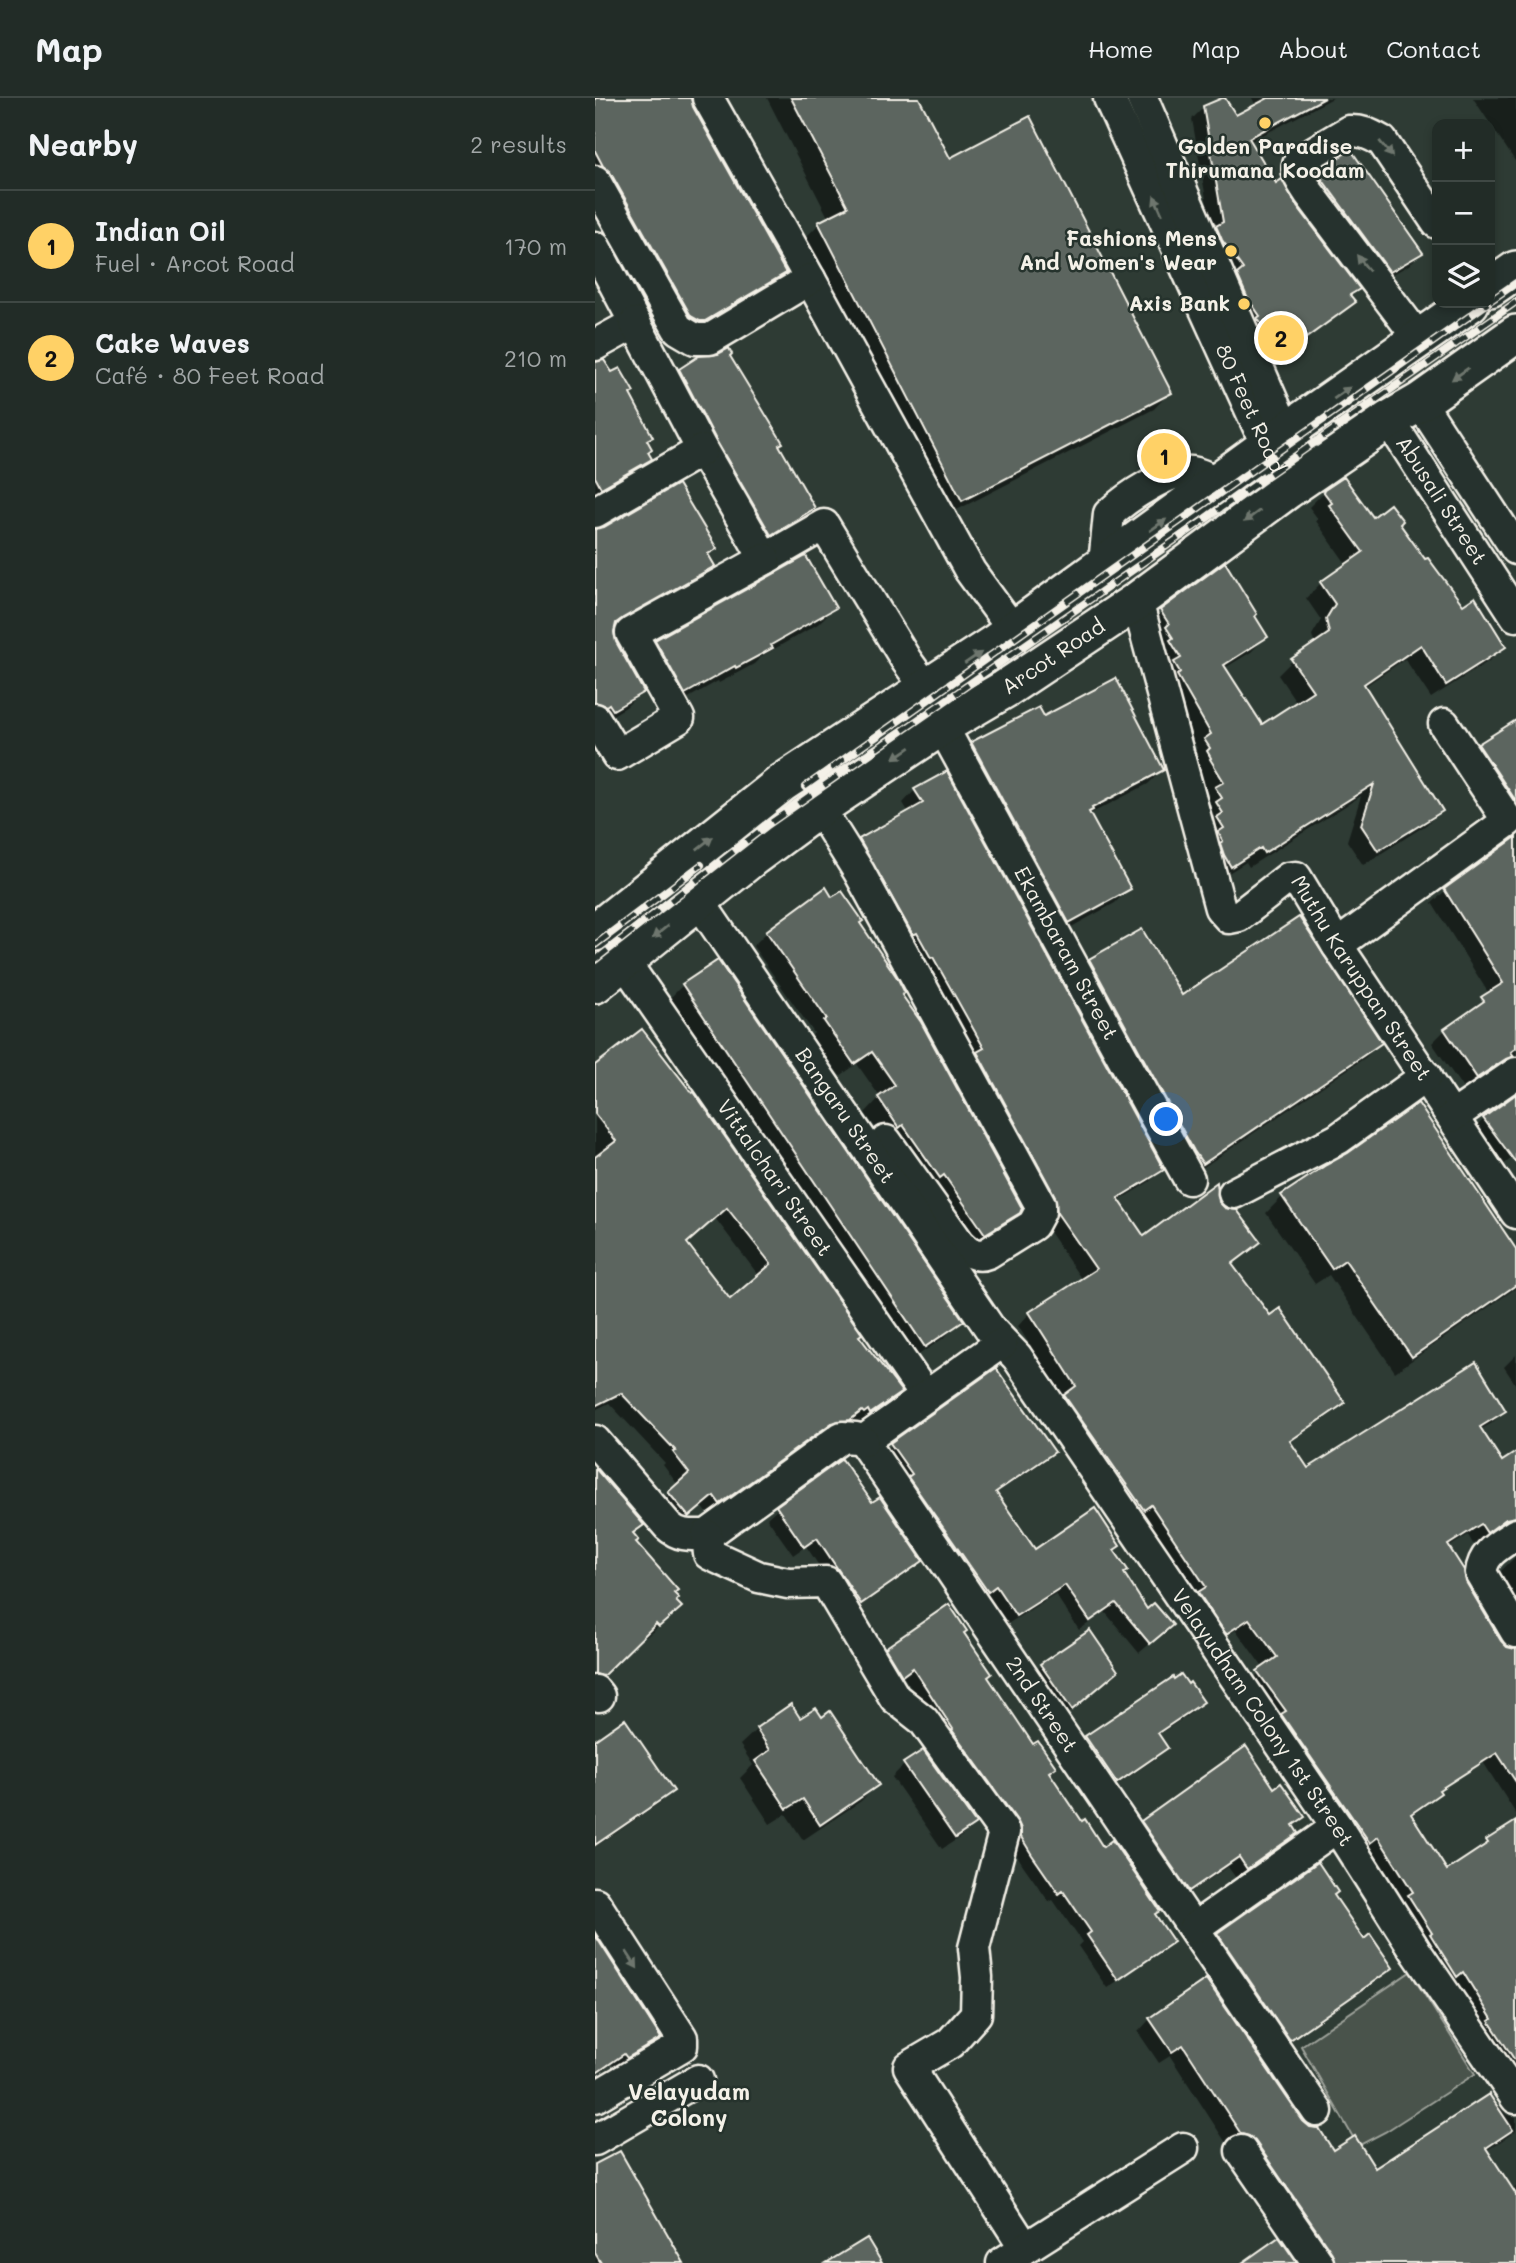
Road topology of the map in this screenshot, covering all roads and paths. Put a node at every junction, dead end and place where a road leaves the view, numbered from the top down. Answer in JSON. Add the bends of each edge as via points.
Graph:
{"nodes":[{"id":1,"x":708,"y":98,"type":"edge"},
{"id":2,"x":1109,"y":98,"type":"edge"},
{"id":3,"x":1142,"y":98,"type":"edge"},
{"id":4,"x":595,"y":181,"type":"edge"},
{"id":5,"x":1432,"y":215,"type":"edge"},
{"id":6,"x":595,"y":247,"type":"edge"},
{"id":7,"x":1516,"y":270,"type":"edge"},
{"id":8,"x":810,"y":279,"type":"junction"},
{"id":9,"x":1495,"y":285,"type":"edge"},
{"id":10,"x":1458,"y":308,"type":"edge"},
{"id":11,"x":635,"y":323,"type":"junction"},
{"id":12,"x":1412,"y":328,"type":"junction"},
{"id":13,"x":1516,"y":334,"type":"edge"},
{"id":14,"x":595,"y":345,"type":"edge"},
{"id":15,"x":1420,"y":402,"type":"junction"},
{"id":16,"x":1389,"y":420,"type":"junction"},
{"id":17,"x":1277,"y":439,"type":"junction"},
{"id":18,"x":702,"y":450,"type":"junction"},
{"id":19,"x":1301,"y":480,"type":"junction"},
{"id":20,"x":595,"y":512,"type":"edge"},
{"id":21,"x":1516,"y":549,"type":"edge"},
{"id":22,"x":765,"y":559,"type":"junction"},
{"id":23,"x":1137,"y":601,"type":"junction"},
{"id":24,"x":1516,"y":616,"type":"edge"},
{"id":25,"x":1013,"y":630,"type":"junction"},
{"id":26,"x":927,"y":690,"type":"junction"},
{"id":27,"x":595,"y":719,"type":"edge"},
{"id":28,"x":1444,"y":724,"type":"dead end"},
{"id":29,"x":942,"y":726,"type":"junction"},
{"id":30,"x":819,"y":808,"type":"junction"},
{"id":31,"x":1512,"y":827,"type":"edge"},
{"id":32,"x":706,"y":895,"type":"junction"},
{"id":33,"x":595,"y":932,"type":"edge"},
{"id":34,"x":1337,"y":945,"type":"junction"},
{"id":35,"x":624,"y":961,"type":"junction"},
{"id":36,"x":595,"y":984,"type":"edge"},
{"id":37,"x":1516,"y":1073,"type":"edge"},
{"id":38,"x":1426,"y":1076,"type":"junction"},
{"id":39,"x":1452,"y":1117,"type":"junction"},
{"id":40,"x":1189,"y":1179,"type":"dead end"},
{"id":41,"x":1234,"y":1193,"type":"dead end"},
{"id":42,"x":1516,"y":1213,"type":"edge"},
{"id":43,"x":997,"y":1337,"type":"junction"},
{"id":44,"x":925,"y":1395,"type":"junction"},
{"id":45,"x":595,"y":1441,"type":"edge"},
{"id":46,"x":863,"y":1441,"type":"junction"},
{"id":47,"x":1516,"y":1534,"type":"edge"},
{"id":48,"x":707,"y":1535,"type":"junction"},
{"id":49,"x":1516,"y":1632,"type":"edge"},
{"id":50,"x":1337,"y":1827,"type":"junction"},
{"id":51,"x":595,"y":1903,"type":"edge"},
{"id":52,"x":1194,"y":1928,"type":"junction"},
{"id":53,"x":698,"y":2080,"type":"dead end"},
{"id":54,"x":595,"y":2097,"type":"edge"},
{"id":55,"x":1516,"y":2098,"type":"edge"},
{"id":56,"x":1317,"y":2111,"type":"dead end"},
{"id":57,"x":595,"y":2140,"type":"edge"},
{"id":58,"x":1183,"y":2148,"type":"dead end"},
{"id":59,"x":1241,"y":2151,"type":"dead end"},
{"id":60,"x":1014,"y":2256,"type":"edge"},
{"id":61,"x":1318,"y":2263,"type":"edge"}],
"edges":[{"from":1,"to":8,"type":"street"},
{"from":17,"to":2,"type":"street","name":"80 Feet Road","one_way":true},
{"from":3,"to":17,"type":"street","name":"80 Feet Road"},
{"from":4,"to":8,"type":"street","via":[[678,329],[695,339],[710,338]]},
{"from":12,"to":5,"type":"street","one_way":true,"via":[[1309,193],[1296,167],[1300,159],[1349,131],[1359,130],[1383,141]]},
{"from":6,"to":11,"type":"street"},
{"from":7,"to":9,"type":"main road"},
{"from":8,"to":25,"type":"street","via":[[970,571]]},
{"from":10,"to":12,"type":"main road","name":"Arcot Road"},
{"from":11,"to":14,"type":"street"},
{"from":11,"to":18,"type":"street"},
{"from":17,"to":12,"type":"main road","name":"Arcot Road","one_way":true},
{"from":13,"to":15,"type":"main road","name":"Arcot Road","one_way":true},
{"from":15,"to":16,"type":"main road","name":"Arcot Road"},
{"from":15,"to":21,"type":"street"},
{"from":16,"to":19,"type":"main road","name":"Arcot Road"},
{"from":16,"to":24,"type":"street","name":"Abusali Street"},
{"from":17,"to":19,"type":"street","name":"80 Feet Road"},
{"from":25,"to":17,"type":"main road","name":"Arcot Road","one_way":true},
{"from":18,"to":20,"type":"street"},
{"from":18,"to":22,"type":"street"},
{"from":19,"to":23,"type":"main road","name":"Arcot Road","one_way":true},
{"from":22,"to":26,"type":"street","via":[[824,525]]},
{"from":22,"to":27,"type":"street","via":[[631,633],[679,718],[617,755]]},
{"from":23,"to":29,"type":"main road","name":"Arcot Road"},
{"from":23,"to":34,"type":"street","name":"Muthu Karuppan Street","via":[[1220,908],[1229,918],[1239,916],[1288,878],[1296,877]]},
{"from":26,"to":25,"type":"main road","name":"Arcot Road","one_way":true},
{"from":33,"to":26,"type":"main road","name":"Arcot Road","one_way":true,"via":[[782,783]]},
{"from":28,"to":31,"type":"street"},
{"from":29,"to":30,"type":"main road","name":"Arcot Road","one_way":true},
{"from":29,"to":40,"type":"street","name":"Ekambaram Street"},
{"from":30,"to":32,"type":"main road","name":"Arcot Road"},
{"from":30,"to":32,"type":"street","via":[[859,872],[1040,1204],[1033,1225],[981,1256],[959,1244],[725,913]]},
{"from":31,"to":34,"type":"street"},
{"from":32,"to":35,"type":"main road","name":"Arcot Road","one_way":true},
{"from":32,"to":43,"type":"street","name":"Bangaru Street"},
{"from":34,"to":38,"type":"street","name":"Muthu Karuppan Street"},
{"from":35,"to":36,"type":"main road","name":"Arcot Road"},
{"from":35,"to":44,"type":"street","name":"Vittalchari Street"},
{"from":37,"to":39,"type":"street"},
{"from":38,"to":39,"type":"street","name":"Muthu Karuppan Street"},
{"from":38,"to":41,"type":"street","via":[[1338,1139]]},
{"from":39,"to":42,"type":"street","name":"Muthu Karuppan Street"},
{"from":43,"to":44,"type":"street","via":[[994,1348]]},
{"from":43,"to":50,"type":"street","name":"Velayudham Colony 1st Street","via":[[1017,1357]]},
{"from":44,"to":46,"type":"street"},
{"from":45,"to":48,"type":"street","via":[[668,1526],[680,1535]]},
{"from":46,"to":48,"type":"street","via":[[848,1437],[836,1441]]},
{"from":46,"to":52,"type":"street","name":"2nd Street"},
{"from":47,"to":49,"type":"street","via":[[1491,1551],[1481,1573]]},
{"from":48,"to":60,"type":"street","via":[[709,1554],[759,1577],[788,1583],[826,1582],[895,1698],[923,1720],[1004,1832],[974,1948],[976,2014],[950,2043],[909,2067]]},
{"from":50,"to":52,"type":"street"},
{"from":50,"to":55,"type":"street","name":"Velayudham Colony 1st Street"},
{"from":51,"to":54,"type":"street","one_way":true,"via":[[682,2038],[682,2046]]},
{"from":52,"to":56,"type":"street","name":"2nd Street"},
{"from":53,"to":57,"type":"street"},
{"from":58,"to":60,"type":"street"},
{"from":59,"to":61,"type":"street"}]}
